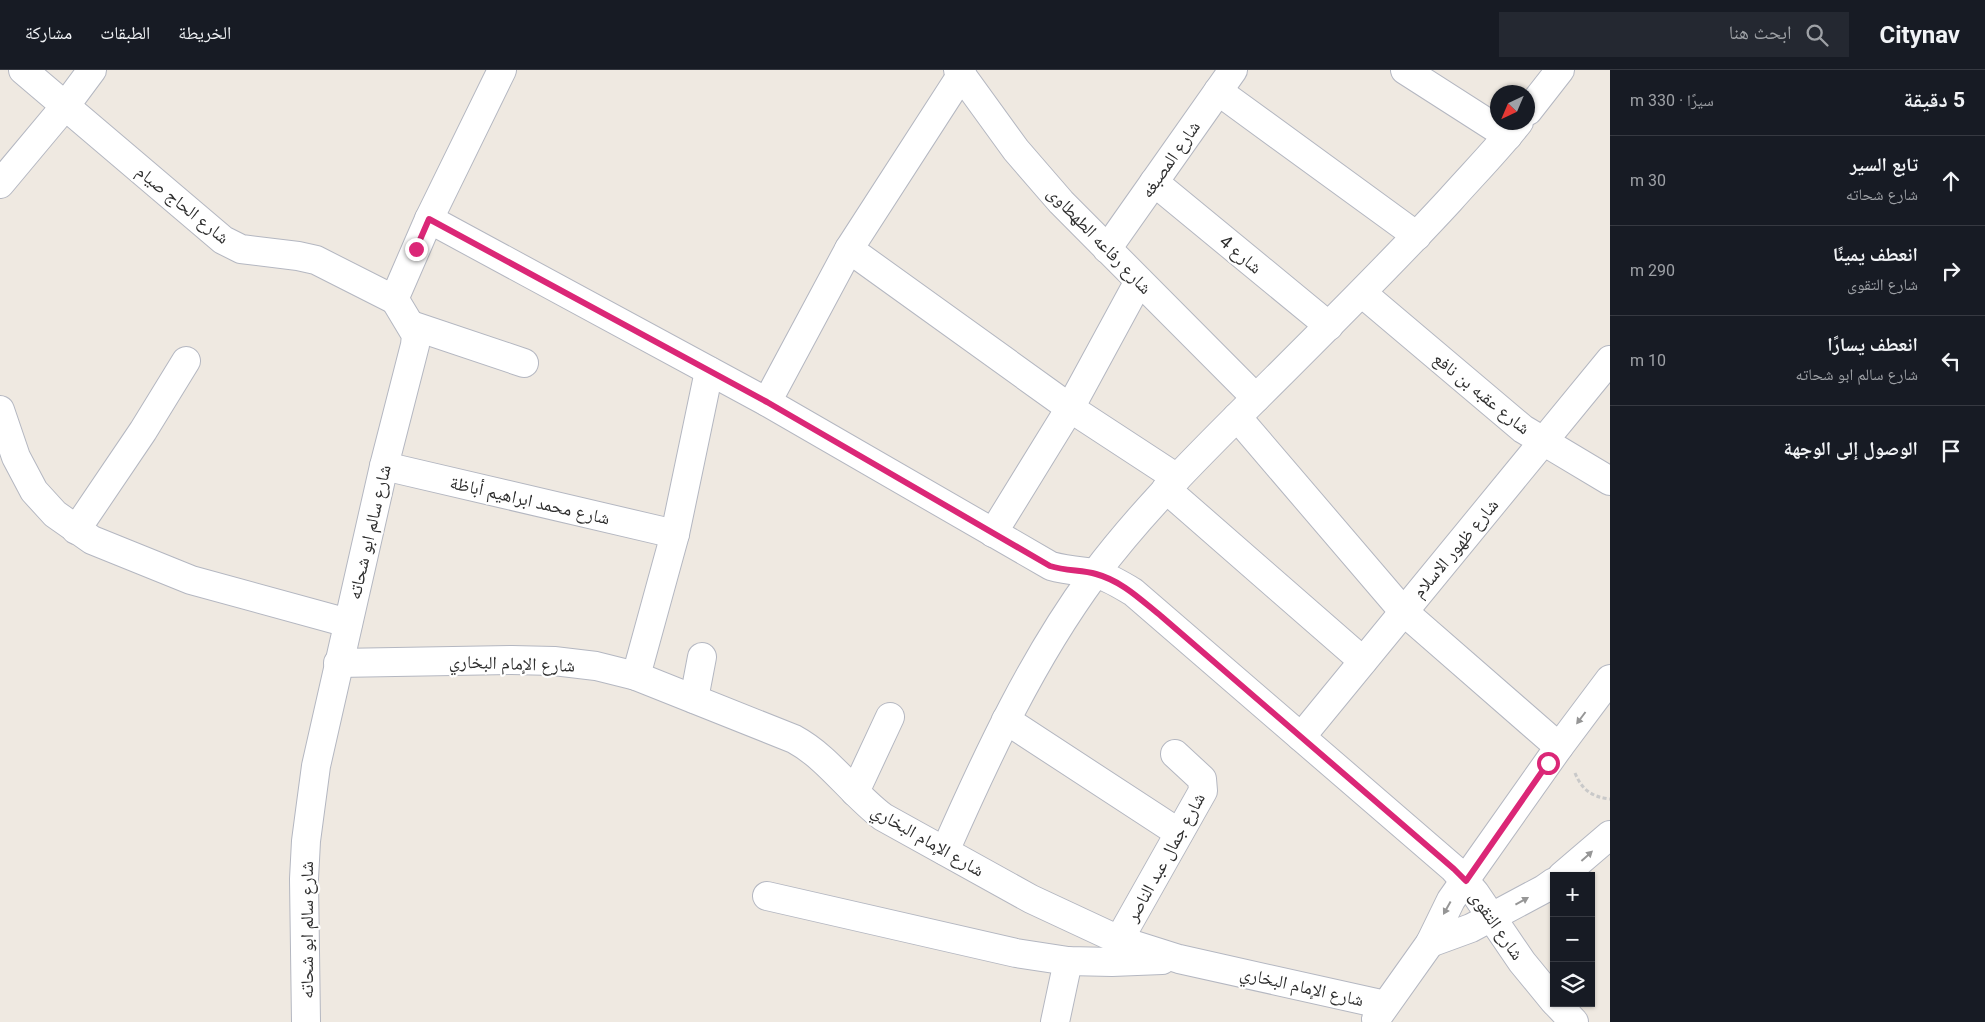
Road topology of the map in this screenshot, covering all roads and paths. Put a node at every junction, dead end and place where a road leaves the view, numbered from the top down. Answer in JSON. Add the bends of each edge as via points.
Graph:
{"nodes":[{"id":1,"x":23,"y":70,"type":"edge"},
{"id":2,"x":92,"y":70,"type":"edge"},
{"id":3,"x":502,"y":70,"type":"edge"},
{"id":4,"x":1405,"y":70,"type":"edge"},
{"id":5,"x":1560,"y":70,"type":"edge"},
{"id":6,"x":960,"y":72,"type":"edge"},
{"id":7,"x":1225,"y":80,"type":"edge"},
{"id":8,"x":1535,"y":102,"type":"edge"},
{"id":9,"x":66,"y":105,"type":"junction"},
{"id":10,"x":1490,"y":117,"type":"edge"},
{"id":11,"x":1513,"y":130,"type":"edge"},
{"id":12,"x":1154,"y":182,"type":"junction"},
{"id":13,"x":0,"y":184,"type":"edge"},
{"id":14,"x":429,"y":219,"type":"junction"},
{"id":15,"x":1417,"y":236,"type":"junction"},
{"id":16,"x":1107,"y":248,"type":"junction"},
{"id":17,"x":849,"y":249,"type":"junction"},
{"id":18,"x":1139,"y":281,"type":"junction"},
{"id":19,"x":1362,"y":293,"type":"junction"},
{"id":20,"x":395,"y":300,"type":"junction"},
{"id":21,"x":411,"y":325,"type":"junction"},
{"id":22,"x":1329,"y":326,"type":"junction"},
{"id":23,"x":1610,"y":360,"type":"edge"},
{"id":24,"x":186,"y":361,"type":"dead end"},
{"id":25,"x":524,"y":363,"type":"dead end"},
{"id":26,"x":709,"y":371,"type":"junction"},
{"id":27,"x":1256,"y":398,"type":"junction"},
{"id":28,"x":767,"y":402,"type":"junction"},
{"id":29,"x":1070,"y":408,"type":"junction"},
{"id":30,"x":0,"y":410,"type":"edge"},
{"id":31,"x":1237,"y":417,"type":"junction"},
{"id":32,"x":1543,"y":442,"type":"junction"},
{"id":33,"x":384,"y":466,"type":"junction"},
{"id":34,"x":1610,"y":480,"type":"edge"},
{"id":35,"x":1171,"y":483,"type":"junction"},
{"id":36,"x":76,"y":530,"type":"junction"},
{"id":37,"x":994,"y":533,"type":"junction"},
{"id":38,"x":675,"y":534,"type":"junction"},
{"id":39,"x":1095,"y":574,"type":"junction"},
{"id":40,"x":1403,"y":611,"type":"junction"},
{"id":41,"x":348,"y":623,"type":"junction"},
{"id":42,"x":702,"y":657,"type":"dead end"},
{"id":43,"x":1363,"y":661,"type":"junction"},
{"id":44,"x":338,"y":663,"type":"junction"},
{"id":45,"x":636,"y":676,"type":"junction"},
{"id":46,"x":1610,"y":679,"type":"edge"},
{"id":47,"x":694,"y":699,"type":"junction"},
{"id":48,"x":890,"y":717,"type":"dead end"},
{"id":49,"x":1006,"y":720,"type":"junction"},
{"id":50,"x":1301,"y":737,"type":"junction"},
{"id":51,"x":1559,"y":747,"type":"junction"},
{"id":52,"x":1175,"y":754,"type":"dead end"},
{"id":53,"x":854,"y":792,"type":"junction"},
{"id":54,"x":1179,"y":833,"type":"junction"},
{"id":55,"x":1610,"y":836,"type":"edge"},
{"id":56,"x":944,"y":851,"type":"junction"},
{"id":57,"x":1567,"y":872,"type":"edge"},
{"id":58,"x":1466,"y":881,"type":"junction"},
{"id":59,"x":1550,"y":884,"type":"edge"},
{"id":60,"x":767,"y":896,"type":"dead end"},
{"id":61,"x":1491,"y":918,"type":"junction"},
{"id":62,"x":1119,"y":940,"type":"junction"},
{"id":63,"x":1430,"y":943,"type":"junction"},
{"id":64,"x":1179,"y":959,"type":"junction"},
{"id":65,"x":1068,"y":961,"type":"junction"},
{"id":66,"x":1550,"y":996,"type":"edge"},
{"id":67,"x":1560,"y":1007,"type":"edge"},
{"id":68,"x":1379,"y":1013,"type":"edge"},
{"id":69,"x":306,"y":1022,"type":"edge"},
{"id":70,"x":1055,"y":1022,"type":"edge"},
{"id":71,"x":1574,"y":1022,"type":"edge"}],
"edges":[{"from":1,"to":9,"type":"street","name":"شارع الحاج صيام"},
{"from":2,"to":9,"type":"street"},
{"from":3,"to":14,"type":"street"},
{"from":4,"to":10,"type":"street"},
{"from":5,"to":8,"type":"street"},
{"from":6,"to":16,"type":"street","name":"شارع رفاعه الطهطاوى","via":[[1026,163]]},
{"from":6,"to":17,"type":"street"},
{"from":7,"to":12,"type":"street","name":"شارع المصبغه"},
{"from":7,"to":15,"type":"street"},
{"from":9,"to":13,"type":"street"},
{"from":9,"to":20,"type":"street","name":"شارع الحاج صيام","via":[[223,240],[241,250],[316,260]]},
{"from":11,"to":15,"type":"street"},
{"from":12,"to":16,"type":"street","name":"شارع المصبغه"},
{"from":12,"to":22,"type":"street","name":"شارع 4"},
{"from":14,"to":20,"type":"street"},
{"from":14,"to":26,"type":"street","name":"شارع التقوى"},
{"from":15,"to":19,"type":"street"},
{"from":16,"to":18,"type":"street","name":"شارع رفاعه الطهطاوى"},
{"from":17,"to":28,"type":"street"},
{"from":17,"to":29,"type":"street"},
{"from":18,"to":27,"type":"street","name":"شارع رفاعه الطهطاوى"},
{"from":18,"to":29,"type":"street"},
{"from":19,"to":22,"type":"street"},
{"from":19,"to":32,"type":"street","name":"شارع عقبه بن نافع","via":[[1503,413]]},
{"from":20,"to":21,"type":"street","name":"شارع سالم ابو شحاته"},
{"from":21,"to":25,"type":"street"},
{"from":21,"to":33,"type":"street","name":"شارع سالم ابو شحاته","via":[[416,345]]},
{"from":22,"to":27,"type":"street"},
{"from":23,"to":32,"type":"street","name":"شارع ظهور الاسلام"},
{"from":24,"to":36,"type":"street"},
{"from":26,"to":28,"type":"street","name":"شارع التقوى"},
{"from":26,"to":38,"type":"street"},
{"from":27,"to":31,"type":"street"},
{"from":28,"to":37,"type":"street","name":"شارع التقوى"},
{"from":29,"to":35,"type":"street"},
{"from":29,"to":37,"type":"street"},
{"from":30,"to":36,"type":"street","via":[[16,457],[34,491],[55,514]]},
{"from":31,"to":35,"type":"street"},
{"from":31,"to":40,"type":"street"},
{"from":32,"to":34,"type":"street","name":"شارع عقبه بن نافع"},
{"from":32,"to":40,"type":"street","name":"شارع ظهور الاسلام"},
{"from":33,"to":38,"type":"street","name":"شارع محمد ابراهيم أباظة"},
{"from":33,"to":41,"type":"street","name":"شارع سالم ابو شحاته"},
{"from":35,"to":39,"type":"street"},
{"from":35,"to":43,"type":"street"},
{"from":36,"to":41,"type":"street","via":[[92,540],[191,580]]},
{"from":37,"to":39,"type":"street","name":"شارع التقوى","via":[[1050,566]]},
{"from":38,"to":45,"type":"street"},
{"from":39,"to":49,"type":"street","via":[[1050,641]]},
{"from":39,"to":50,"type":"street","name":"شارع التقوى","via":[[1133,592]]},
{"from":40,"to":43,"type":"street","name":"شارع ظهور الاسلام"},
{"from":40,"to":51,"type":"street"},
{"from":41,"to":44,"type":"street","name":"شارع سالم ابو شحاته"},
{"from":42,"to":47,"type":"street"},
{"from":43,"to":50,"type":"street","name":"شارع ظهور الاسلام"},
{"from":44,"to":45,"type":"street","name":"شارع الإمام البخاري","via":[[554,661],[596,666]]},
{"from":44,"to":69,"type":"street","name":"شارع سالم ابو شحاته","via":[[316,766],[306,841]]},
{"from":45,"to":47,"type":"street","name":"شارع الإمام البخاري"},
{"from":46,"to":51,"type":"street","one_way":true},
{"from":47,"to":53,"type":"street","name":"شارع الإمام البخاري","via":[[806,746]]},
{"from":48,"to":53,"type":"street"},
{"from":49,"to":54,"type":"street"},
{"from":49,"to":56,"type":"street"},
{"from":50,"to":58,"type":"street","name":"شارع التقوى"},
{"from":51,"to":58,"type":"street"},
{"from":52,"to":54,"type":"street","name":"شارع جمال عبد الناصر","via":[[1202,779],[1204,786]]},
{"from":53,"to":56,"type":"street","name":"شارع الإمام البخاري","via":[[882,817]]},
{"from":54,"to":62,"type":"street","name":"شارع جمال عبد الناصر"},
{"from":57,"to":55,"type":"street","one_way":true},
{"from":56,"to":62,"type":"street","name":"شارع الإمام البخاري","via":[[1031,899]]},
{"from":58,"to":61,"type":"street","name":"شارع التقوى"},
{"from":58,"to":63,"type":"street","one_way":true,"via":[[1451,900]]},
{"from":61,"to":59,"type":"street","one_way":true},
{"from":60,"to":65,"type":"street","via":[[1016,953]]},
{"from":61,"to":63,"type":"street"},
{"from":61,"to":66,"type":"street","name":"شارع التقوى"},
{"from":62,"to":64,"type":"street","name":"شارع الإمام البخاري"},
{"from":63,"to":68,"type":"street"},
{"from":64,"to":65,"type":"street"},
{"from":64,"to":68,"type":"street","name":"شارع الإمام البخاري"},
{"from":65,"to":70,"type":"street"},
{"from":67,"to":71,"type":"street","name":"شارع التقوى"}]}
